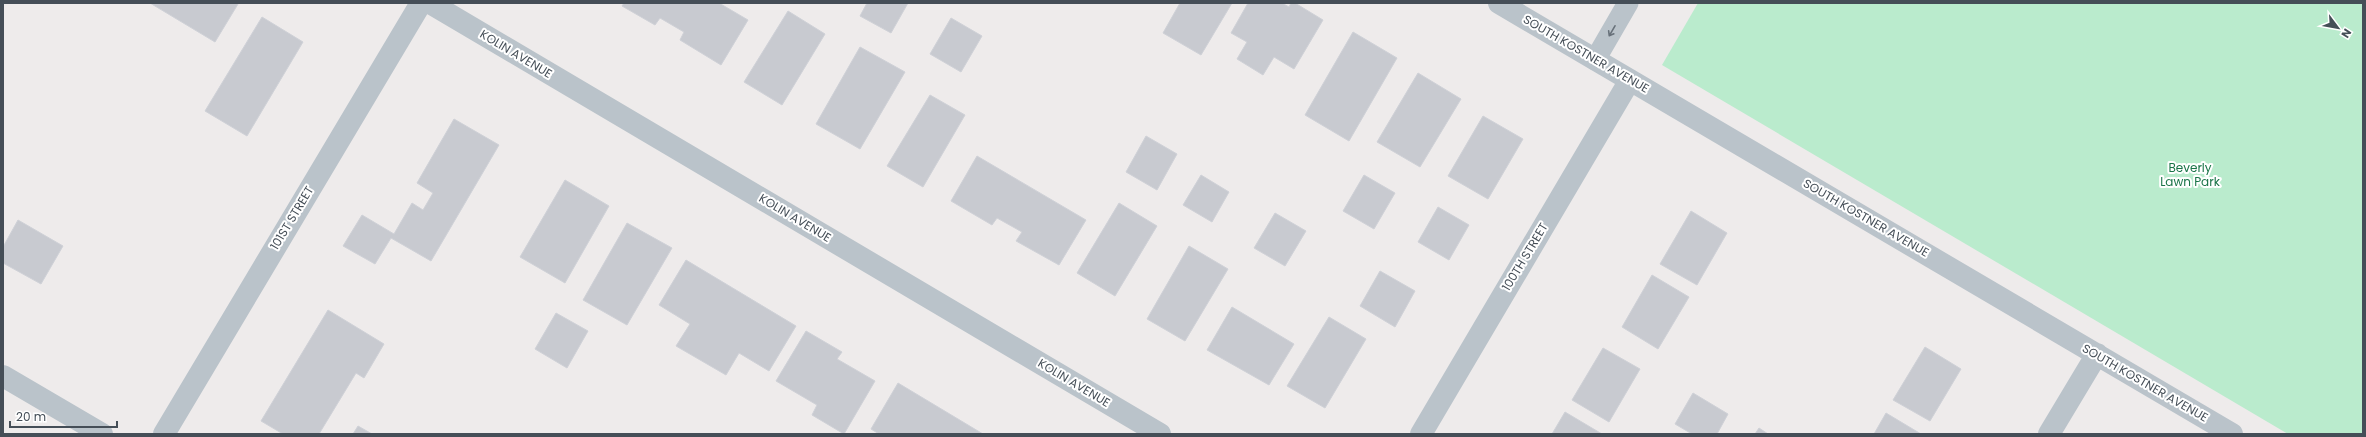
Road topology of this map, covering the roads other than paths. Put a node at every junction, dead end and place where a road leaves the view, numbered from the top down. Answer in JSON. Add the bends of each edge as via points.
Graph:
{"nodes":[{"id":1,"x":421,"y":3,"type":"edge"},
{"id":2,"x":430,"y":3,"type":"edge"},
{"id":3,"x":1499,"y":3,"type":"edge"},
{"id":4,"x":1628,"y":3,"type":"edge"},
{"id":5,"x":1595,"y":60,"type":"junction"},
{"id":6,"x":1630,"y":80,"type":"junction"},
{"id":7,"x":2097,"y":354,"type":"junction"},
{"id":8,"x":3,"y":376,"type":"edge"},
{"id":9,"x":102,"y":434,"type":"edge"},
{"id":10,"x":164,"y":434,"type":"edge"},
{"id":11,"x":1160,"y":434,"type":"edge"},
{"id":12,"x":1421,"y":434,"type":"edge"},
{"id":13,"x":2049,"y":434,"type":"edge"},
{"id":14,"x":2232,"y":434,"type":"edge"}],
"edges":[{"from":1,"to":10,"type":"street","name":"101ST STREET"},
{"from":2,"to":11,"type":"street","name":"KOLIN AVENUE"},
{"from":3,"to":5,"type":"street","name":"SOUTH KOSTNER AVENUE"},
{"from":4,"to":5,"type":"lane","one_way":true},
{"from":5,"to":6,"type":"street","name":"SOUTH KOSTNER AVENUE"},
{"from":6,"to":7,"type":"street","name":"SOUTH KOSTNER AVENUE"},
{"from":6,"to":12,"type":"street","name":"100TH STREET"},
{"from":7,"to":13,"type":"street"},
{"from":7,"to":14,"type":"street","name":"SOUTH KOSTNER AVENUE"},
{"from":8,"to":9,"type":"street"}]}
